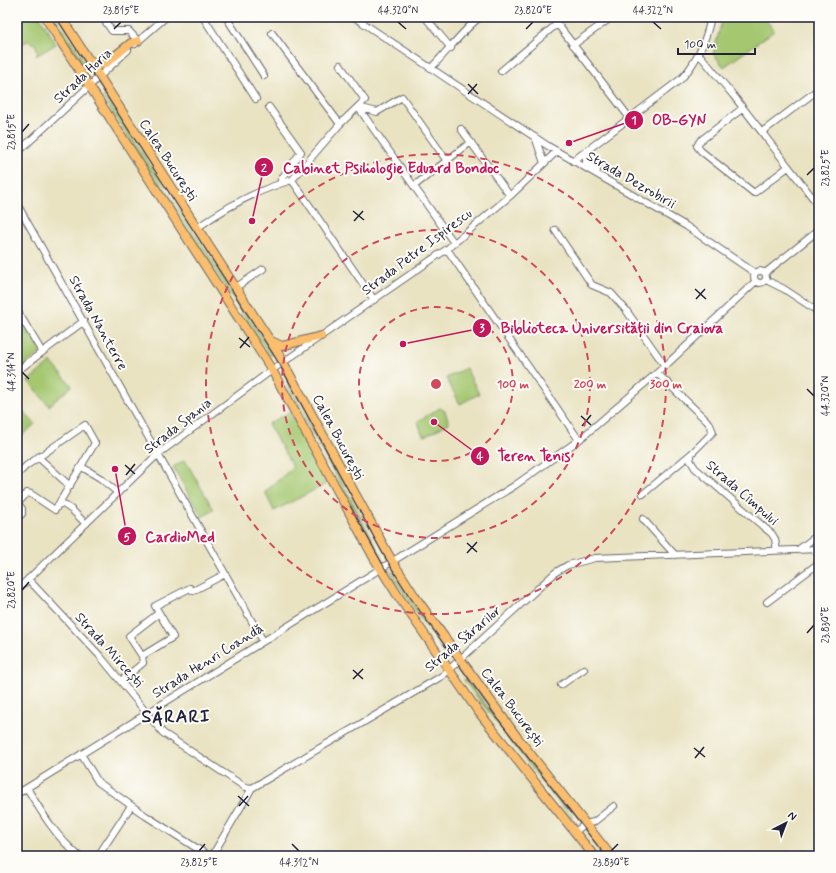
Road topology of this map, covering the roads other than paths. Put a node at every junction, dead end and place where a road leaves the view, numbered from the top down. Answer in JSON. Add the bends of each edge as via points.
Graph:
{"nodes":[{"id":1,"x":45,"y":17,"type":"edge"},
{"id":2,"x":61,"y":17,"type":"edge"},
{"id":3,"x":102,"y":17,"type":"edge"},
{"id":4,"x":166,"y":17,"type":"edge"},
{"id":5,"x":203,"y":17,"type":"edge"},
{"id":6,"x":226,"y":17,"type":"edge"},
{"id":7,"x":354,"y":17,"type":"edge"},
{"id":8,"x":425,"y":17,"type":"edge"},
{"id":9,"x":480,"y":17,"type":"edge"},
{"id":10,"x":552,"y":17,"type":"edge"},
{"id":11,"x":612,"y":17,"type":"edge"},
{"id":12,"x":711,"y":17,"type":"edge"},
{"id":13,"x":557,"y":24,"type":"junction"},
{"id":14,"x":272,"y":33,"type":"dead end"},
{"id":15,"x":138,"y":41,"type":"junction"},
{"id":16,"x":574,"y":45,"type":"junction"},
{"id":17,"x":451,"y":48,"type":"junction"},
{"id":18,"x":699,"y":54,"type":"junction"},
{"id":19,"x":88,"y":59,"type":"junction"},
{"id":20,"x":340,"y":65,"type":"dead end"},
{"id":21,"x":431,"y":68,"type":"junction"},
{"id":22,"x":501,"y":71,"type":"dead end"},
{"id":23,"x":264,"y":76,"type":"dead end"},
{"id":24,"x":100,"y":77,"type":"junction"},
{"id":25,"x":89,"y":86,"type":"junction"},
{"id":26,"x":819,"y":89,"type":"edge"},
{"id":27,"x":256,"y":99,"type":"dead end"},
{"id":28,"x":269,"y":107,"type":"dead end"},
{"id":29,"x":358,"y":107,"type":"junction"},
{"id":30,"x":744,"y":108,"type":"junction"},
{"id":31,"x":629,"y":117,"type":"junction"},
{"id":32,"x":340,"y":124,"type":"junction"},
{"id":33,"x":461,"y":129,"type":"dead end"},
{"id":34,"x":762,"y":132,"type":"junction"},
{"id":35,"x":534,"y":137,"type":"junction"},
{"id":36,"x":471,"y":142,"type":"junction"},
{"id":37,"x":557,"y":151,"type":"junction"},
{"id":38,"x":586,"y":151,"type":"junction"},
{"id":39,"x":17,"y":153,"type":"edge"},
{"id":40,"x":447,"y":161,"type":"junction"},
{"id":41,"x":573,"y":161,"type":"junction"},
{"id":42,"x":544,"y":163,"type":"junction"},
{"id":43,"x":788,"y":167,"type":"junction"},
{"id":44,"x":292,"y":180,"type":"junction"},
{"id":45,"x":607,"y":180,"type":"junction"},
{"id":46,"x":280,"y":183,"type":"junction"},
{"id":47,"x":414,"y":186,"type":"junction"},
{"id":48,"x":510,"y":196,"type":"junction"},
{"id":49,"x":17,"y":204,"type":"edge"},
{"id":50,"x":819,"y":206,"type":"edge"},
{"id":51,"x":196,"y":228,"type":"junction"},
{"id":52,"x":555,"y":230,"type":"dead end"},
{"id":53,"x":819,"y":230,"type":"edge"},
{"id":54,"x":454,"y":243,"type":"junction"},
{"id":55,"x":447,"y":248,"type":"junction"},
{"id":56,"x":263,"y":269,"type":"dead end"},
{"id":57,"x":755,"y":273,"type":"junction"},
{"id":58,"x":765,"y":273,"type":"junction"},
{"id":59,"x":766,"y":280,"type":"junction"},
{"id":60,"x":756,"y":281,"type":"junction"},
{"id":61,"x":235,"y":288,"type":"junction"},
{"id":62,"x":374,"y":300,"type":"junction"},
{"id":63,"x":17,"y":310,"type":"edge"},
{"id":64,"x":819,"y":312,"type":"edge"},
{"id":65,"x":84,"y":321,"type":"junction"},
{"id":66,"x":321,"y":336,"type":"junction"},
{"id":67,"x":270,"y":341,"type":"junction"},
{"id":68,"x":42,"y":352,"type":"junction"},
{"id":69,"x":284,"y":362,"type":"junction"},
{"id":70,"x":664,"y":366,"type":"junction"},
{"id":71,"x":272,"y":370,"type":"junction"},
{"id":72,"x":17,"y":371,"type":"edge"},
{"id":73,"x":657,"y":373,"type":"junction"},
{"id":74,"x":580,"y":440,"type":"junction"},
{"id":75,"x":692,"y":453,"type":"junction"},
{"id":76,"x":158,"y":454,"type":"junction"},
{"id":77,"x":38,"y":457,"type":"junction"},
{"id":78,"x":82,"y":467,"type":"junction"},
{"id":79,"x":18,"y":474,"type":"dead end"},
{"id":80,"x":70,"y":486,"type":"junction"},
{"id":81,"x":118,"y":493,"type":"junction"},
{"id":82,"x":643,"y":494,"type":"dead end"},
{"id":83,"x":60,"y":502,"type":"junction"},
{"id":84,"x":17,"y":518,"type":"edge"},
{"id":85,"x":643,"y":519,"type":"dead end"},
{"id":86,"x":86,"y":524,"type":"junction"},
{"id":87,"x":819,"y":534,"type":"edge"},
{"id":88,"x":819,"y":549,"type":"edge"},
{"id":89,"x":798,"y":550,"type":"junction"},
{"id":90,"x":777,"y":551,"type":"junction"},
{"id":91,"x":675,"y":555,"type":"junction"},
{"id":92,"x":392,"y":561,"type":"junction"},
{"id":93,"x":819,"y":563,"type":"edge"},
{"id":94,"x":380,"y":568,"type":"junction"},
{"id":95,"x":225,"y":574,"type":"junction"},
{"id":96,"x":28,"y":579,"type":"junction"},
{"id":97,"x":17,"y":590,"type":"edge"},
{"id":98,"x":767,"y":602,"type":"dead end"},
{"id":99,"x":159,"y":613,"type":"junction"},
{"id":100,"x":263,"y":641,"type":"junction"},
{"id":101,"x":142,"y":656,"type":"junction"},
{"id":102,"x":460,"y":660,"type":"junction"},
{"id":103,"x":584,"y":669,"type":"dead end"},
{"id":104,"x":448,"y":670,"type":"junction"},
{"id":105,"x":122,"y":680,"type":"junction"},
{"id":106,"x":561,"y":685,"type":"dead end"},
{"id":107,"x":148,"y":713,"type":"junction"},
{"id":108,"x":81,"y":754,"type":"junction"},
{"id":109,"x":27,"y":788,"type":"junction"},
{"id":110,"x":252,"y":788,"type":"junction"},
{"id":111,"x":17,"y":794,"type":"edge"},
{"id":112,"x":131,"y":806,"type":"junction"},
{"id":113,"x":614,"y":806,"type":"dead end"},
{"id":114,"x":585,"y":824,"type":"junction"},
{"id":115,"x":575,"y":832,"type":"junction"},
{"id":116,"x":79,"y":856,"type":"edge"},
{"id":117,"x":98,"y":856,"type":"edge"},
{"id":118,"x":210,"y":856,"type":"edge"},
{"id":119,"x":594,"y":856,"type":"edge"},
{"id":120,"x":611,"y":856,"type":"edge"}],
"edges":[{"from":1,"to":25,"type":"main road","name":"Calea București"},
{"from":2,"to":19,"type":"main road","name":"Calea București"},
{"from":3,"to":15,"type":"street","via":[[112,31],[128,31]]},
{"from":4,"to":15,"type":"street","name":"Strada Horia"},
{"from":5,"to":27,"type":"street"},
{"from":6,"to":23,"type":"street"},
{"from":7,"to":21,"type":"street","name":"Strada Dezrobirii"},
{"from":8,"to":17,"type":"street"},
{"from":9,"to":17,"type":"street","via":[[465,28]]},
{"from":10,"to":13,"type":"street"},
{"from":11,"to":16,"type":"street"},
{"from":12,"to":18,"type":"street"},
{"from":13,"to":16,"type":"street"},
{"from":13,"to":22,"type":"street"},
{"from":14,"to":32,"type":"street"},
{"from":15,"to":19,"type":"main road","via":[[131,43],[105,64],[100,65]]},
{"from":15,"to":24,"type":"street","name":"Strada Horia"},
{"from":16,"to":31,"type":"street"},
{"from":17,"to":21,"type":"street"},
{"from":18,"to":30,"type":"street"},
{"from":18,"to":31,"type":"street","via":[[693,66],[674,85]]},
{"from":19,"to":24,"type":"main road","name":"Calea București"},
{"from":20,"to":29,"type":"street","via":[[365,100]]},
{"from":21,"to":35,"type":"street","name":"Strada Dezrobirii"},
{"from":24,"to":25,"type":"street","name":"Strada Horia"},
{"from":24,"to":51,"type":"main road","name":"Calea București"},
{"from":25,"to":39,"type":"street","name":"Strada Horia"},
{"from":25,"to":71,"type":"main road","name":"Calea București"},
{"from":26,"to":34,"type":"street"},
{"from":28,"to":46,"type":"street","via":[[301,152]]},
{"from":29,"to":32,"type":"street"},
{"from":29,"to":40,"type":"street","via":[[377,112],[402,97]]},
{"from":29,"to":47,"type":"street"},
{"from":30,"to":34,"type":"street"},
{"from":30,"to":43,"type":"street","via":[[700,141],[698,146],[701,151],[754,193]]},
{"from":31,"to":38,"type":"street"},
{"from":32,"to":44,"type":"street"},
{"from":33,"to":36,"type":"street"},
{"from":34,"to":43,"type":"street"},
{"from":35,"to":37,"type":"street","name":"Strada Dezrobirii"},
{"from":35,"to":42,"type":"street"},
{"from":36,"to":40,"type":"street"},
{"from":36,"to":48,"type":"street"},
{"from":37,"to":41,"type":"street","name":"Strada Dezrobirii"},
{"from":37,"to":42,"type":"street","name":"Strada Petre Ispirescu"},
{"from":38,"to":41,"type":"street"},
{"from":38,"to":45,"type":"street","via":[[586,162]]},
{"from":40,"to":47,"type":"street"},
{"from":41,"to":45,"type":"street","name":"Strada Dezrobirii"},
{"from":42,"to":48,"type":"street","name":"Strada Petre Ispirescu"},
{"from":43,"to":50,"type":"street"},
{"from":44,"to":46,"type":"street"},
{"from":44,"to":62,"type":"street"},
{"from":45,"to":57,"type":"street","name":"Strada Dezrobirii","via":[[686,226]]},
{"from":46,"to":51,"type":"street","via":[[224,209]]},
{"from":47,"to":54,"type":"street"},
{"from":48,"to":54,"type":"street","name":"Strada Petre Ispirescu"},
{"from":49,"to":65,"type":"street","name":"Strada Nanterre"},
{"from":51,"to":61,"type":"main road","name":"Calea București"},
{"from":52,"to":70,"type":"street","via":[[592,285],[611,293],[626,310]]},
{"from":53,"to":58,"type":"street"},
{"from":54,"to":55,"type":"street","name":"Strada Petre Ispirescu"},
{"from":55,"to":62,"type":"street","name":"Strada Petre Ispirescu"},
{"from":55,"to":74,"type":"street"},
{"from":56,"to":61,"type":"street"},
{"from":57,"to":58,"type":"street"},
{"from":57,"to":60,"type":"street"},
{"from":58,"to":59,"type":"street"},
{"from":59,"to":60,"type":"street","via":[[760,283]]},
{"from":59,"to":64,"type":"street"},
{"from":60,"to":70,"type":"street","name":"Strada Henri Coandă"},
{"from":61,"to":67,"type":"main road","name":"Calea București"},
{"from":62,"to":66,"type":"street","name":"Strada Petre Ispirescu"},
{"from":63,"to":68,"type":"street"},
{"from":65,"to":68,"type":"street"},
{"from":65,"to":76,"type":"street","name":"Strada Nanterre"},
{"from":66,"to":67,"type":"main road","via":[[282,346]]},
{"from":66,"to":69,"type":"street","name":"Strada Petre Ispirescu"},
{"from":67,"to":69,"type":"main road","name":"Calea București"},
{"from":68,"to":72,"type":"street"},
{"from":69,"to":71,"type":"street","name":"Strada Spania"},
{"from":69,"to":92,"type":"main road","name":"Calea București"},
{"from":70,"to":73,"type":"street","name":"Strada Henri Coandă"},
{"from":71,"to":76,"type":"street","name":"Strada Spania"},
{"from":71,"to":94,"type":"main road","name":"Calea București"},
{"from":73,"to":74,"type":"street","name":"Strada Henri Coandă"},
{"from":73,"to":75,"type":"street","via":[[712,428],[710,436]]},
{"from":74,"to":92,"type":"street","name":"Strada Henri Coandă","via":[[514,486]]},
{"from":75,"to":82,"type":"street"},
{"from":75,"to":90,"type":"street","name":"Strada Cîmpului","via":[[690,460],[695,468],[772,534]]},
{"from":76,"to":81,"type":"street","name":"Strada Spania"},
{"from":76,"to":95,"type":"street","name":"Strada Nanterre"},
{"from":77,"to":78,"type":"street","via":[[85,424],[95,443]]},
{"from":77,"to":79,"type":"street"},
{"from":77,"to":80,"type":"street"},
{"from":78,"to":80,"type":"street"},
{"from":78,"to":81,"type":"street"},
{"from":80,"to":83,"type":"street"},
{"from":81,"to":86,"type":"street","name":"Strada Spania"},
{"from":83,"to":84,"type":"street","via":[[55,510],[27,494],[18,503],[22,514]]},
{"from":83,"to":86,"type":"street"},
{"from":85,"to":91,"type":"street"},
{"from":86,"to":96,"type":"street","name":"Strada Spania"},
{"from":87,"to":89,"type":"street"},
{"from":88,"to":89,"type":"street","name":"Strada Sărarilor"},
{"from":89,"to":90,"type":"street","name":"Strada Sărarilor"},
{"from":90,"to":91,"type":"street","name":"Strada Sărarilor"},
{"from":91,"to":102,"type":"street","name":"Strada Sărarilor","via":[[595,558],[568,564]]},
{"from":92,"to":94,"type":"street","name":"Strada Henri Coandă"},
{"from":92,"to":102,"type":"main road","name":"Calea București"},
{"from":93,"to":98,"type":"street"},
{"from":94,"to":100,"type":"street","name":"Strada Henri Coandă"},
{"from":94,"to":104,"type":"main road","name":"Calea București"},
{"from":95,"to":99,"type":"street","via":[[193,591],[190,588],[155,606]]},
{"from":95,"to":100,"type":"street","name":"Strada Nanterre"},
{"from":96,"to":97,"type":"street","name":"Strada Spania"},
{"from":96,"to":105,"type":"street","name":"Strada Mircești"},
{"from":99,"to":101,"type":"street","via":[[129,636]]},
{"from":99,"to":101,"type":"street","via":[[173,637]]},
{"from":100,"to":107,"type":"street","name":"Strada Henri Coandă"},
{"from":101,"to":105,"type":"street","via":[[144,663]]},
{"from":102,"to":104,"type":"street","name":"Strada Sărarilor"},
{"from":102,"to":114,"type":"main road","name":"Calea București"},
{"from":103,"to":106,"type":"street"},
{"from":104,"to":110,"type":"street","name":"Strada Sărarilor"},
{"from":104,"to":115,"type":"main road","name":"Calea București"},
{"from":105,"to":107,"type":"street","name":"Strada Mircești"},
{"from":107,"to":108,"type":"street","name":"Strada Henri Coandă"},
{"from":107,"to":110,"type":"street","name":"Strada Mircești","via":[[163,733],[245,787]]},
{"from":108,"to":109,"type":"street","name":"Strada Henri Coandă"},
{"from":108,"to":112,"type":"street","via":[[98,782]]},
{"from":109,"to":111,"type":"street","name":"Strada Henri Coandă"},
{"from":109,"to":116,"type":"street","via":[[52,828]]},
{"from":110,"to":118,"type":"street","name":"Strada Sărarilor"},
{"from":112,"to":117,"type":"street"},
{"from":112,"to":118,"type":"street"},
{"from":113,"to":114,"type":"street","via":[[594,822]]},
{"from":114,"to":115,"type":"street"},
{"from":114,"to":120,"type":"main road","name":"Calea București"},
{"from":115,"to":119,"type":"main road","name":"Calea București"}]}
